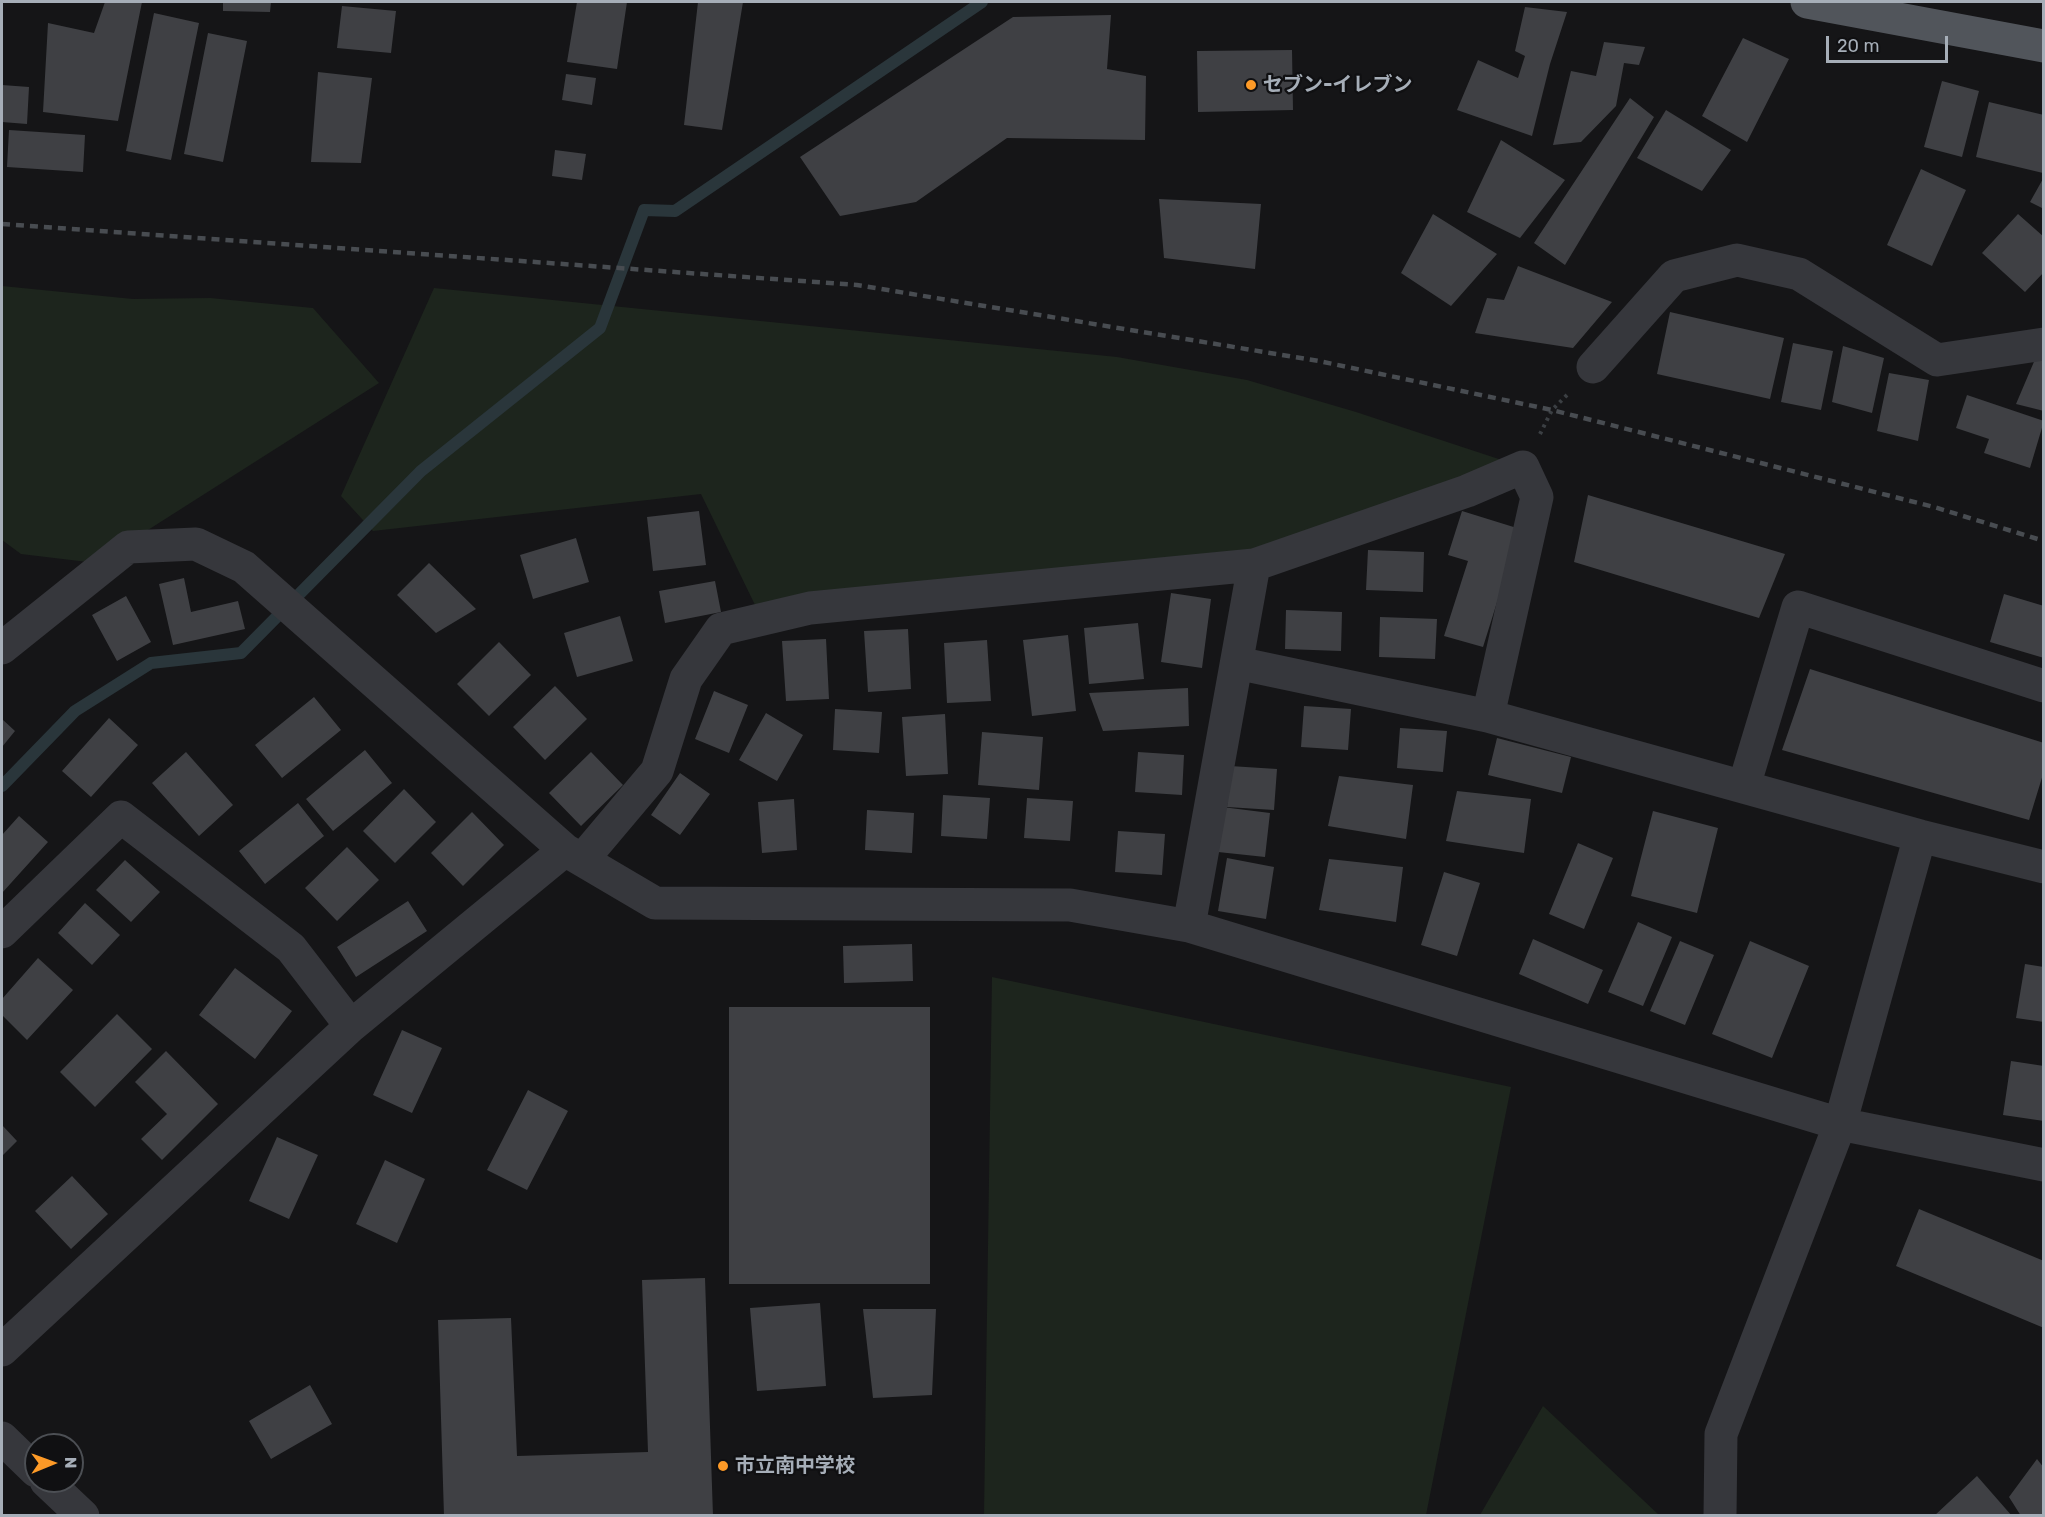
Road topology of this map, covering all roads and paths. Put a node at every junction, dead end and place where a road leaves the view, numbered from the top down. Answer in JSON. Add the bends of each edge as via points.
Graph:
{"nodes":[{"id":1,"x":1807,"y":2,"type":"edge"},
{"id":2,"x":2043,"y":46,"type":"edge"},
{"id":3,"x":2043,"y":344,"type":"edge"},
{"id":4,"x":1593,"y":367,"type":"joint"},
{"id":5,"x":1522,"y":467,"type":"junction"},
{"id":6,"x":1254,"y":565,"type":"junction"},
{"id":7,"x":2,"y":648,"type":"edge"},
{"id":8,"x":1237,"y":663,"type":"junction"},
{"id":9,"x":2043,"y":686,"type":"edge"},
{"id":10,"x":1488,"y":716,"type":"junction"},
{"id":11,"x":1744,"y":786,"type":"junction"},
{"id":12,"x":1920,"y":836,"type":"junction"},
{"id":13,"x":574,"y":855,"type":"junction"},
{"id":14,"x":2043,"y":867,"type":"edge"},
{"id":15,"x":1189,"y":926,"type":"junction"},
{"id":16,"x":2,"y":932,"type":"edge"},
{"id":17,"x":351,"y":1026,"type":"junction"},
{"id":18,"x":1840,"y":1124,"type":"junction"},
{"id":19,"x":2043,"y":1165,"type":"edge"},
{"id":20,"x":2,"y":1350,"type":"edge"},
{"id":21,"x":2,"y":1438,"type":"edge"},
{"id":22,"x":24,"y":1459,"type":"edge"},
{"id":23,"x":59,"y":1493,"type":"edge"},
{"id":24,"x":83,"y":1515,"type":"edge"},
{"id":25,"x":1720,"y":1515,"type":"edge"}],
"edges":[{"from":1,"to":2,"type":"main road"},
{"from":3,"to":4,"type":"street","via":[[1937,360],[1798,274],[1737,260],[1674,276]]},
{"from":4,"to":5,"type":"path","via":[[1552,410]]},
{"from":5,"to":6,"type":"street","via":[[1467,491]]},
{"from":5,"to":10,"type":"street","via":[[1537,497]]},
{"from":6,"to":8,"type":"street"},
{"from":6,"to":13,"type":"street","via":[[810,608],[721,629],[686,679],[657,771]]},
{"from":7,"to":13,"type":"street","via":[[128,547],[196,544],[244,567]]},
{"from":8,"to":10,"type":"street"},
{"from":8,"to":15,"type":"street"},
{"from":9,"to":11,"type":"street","via":[[1798,607]]},
{"from":10,"to":11,"type":"street"},
{"from":11,"to":12,"type":"street"},
{"from":12,"to":14,"type":"street"},
{"from":12,"to":18,"type":"street"},
{"from":13,"to":15,"type":"street","via":[[655,903],[1070,905]]},
{"from":13,"to":17,"type":"street"},
{"from":15,"to":18,"type":"street"},
{"from":16,"to":17,"type":"street","via":[[121,817],[291,948]]},
{"from":17,"to":20,"type":"street"},
{"from":18,"to":19,"type":"street"},
{"from":18,"to":25,"type":"street","via":[[1721,1434]]},
{"from":21,"to":22,"type":"street"},
{"from":23,"to":24,"type":"street"}]}
